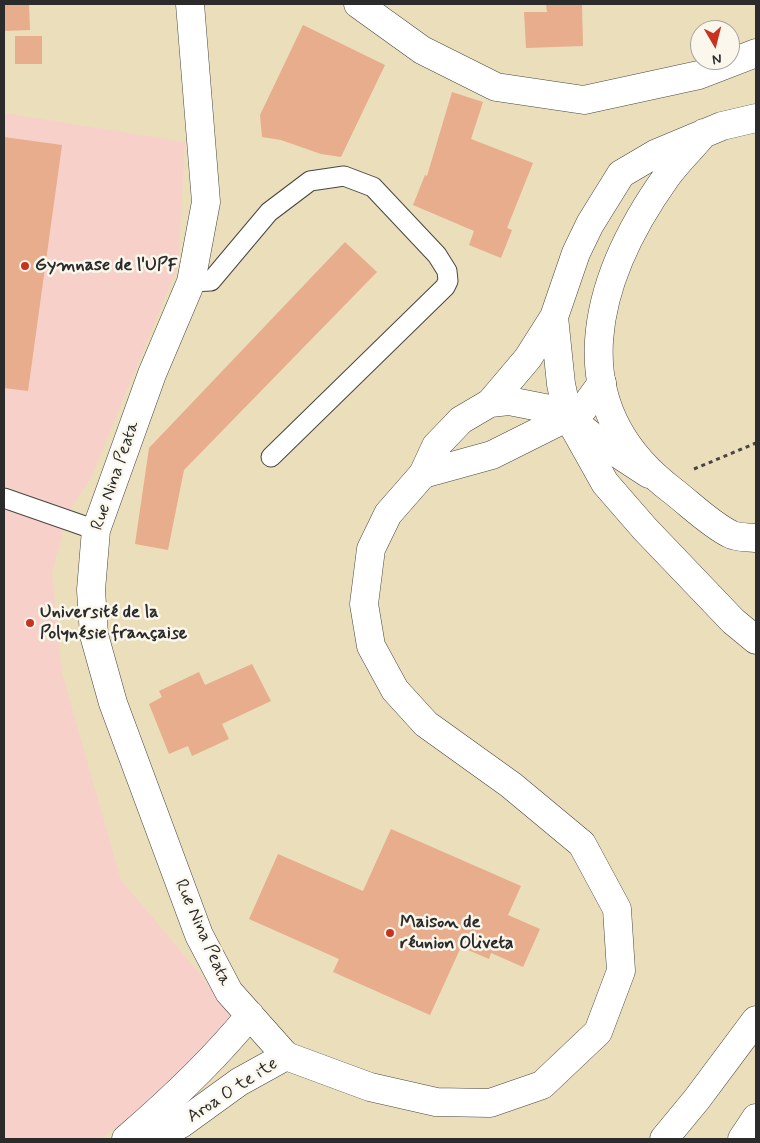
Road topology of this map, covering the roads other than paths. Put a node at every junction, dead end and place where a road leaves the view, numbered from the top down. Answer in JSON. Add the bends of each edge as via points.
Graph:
{"nodes":[{"id":1,"x":190,"y":4,"type":"edge"},
{"id":2,"x":358,"y":4,"type":"edge"},
{"id":3,"x":756,"y":53,"type":"edge"},
{"id":4,"x":756,"y":118,"type":"edge"},
{"id":5,"x":704,"y":134,"type":"junction"},
{"id":6,"x":191,"y":282,"type":"junction"},
{"id":7,"x":554,"y":317,"type":"junction"},
{"id":8,"x":602,"y":384,"type":"junction"},
{"id":9,"x":490,"y":403,"type":"junction"},
{"id":10,"x":568,"y":417,"type":"junction"},
{"id":11,"x":271,"y":457,"type":"dead end"},
{"id":12,"x":423,"y":474,"type":"junction"},
{"id":13,"x":656,"y":479,"type":"junction"},
{"id":14,"x":4,"y":498,"type":"edge"},
{"id":15,"x":96,"y":530,"type":"junction"},
{"id":16,"x":756,"y":538,"type":"edge"},
{"id":17,"x":756,"y":640,"type":"edge"},
{"id":18,"x":250,"y":1016,"type":"junction"},
{"id":19,"x":756,"y":1020,"type":"edge"},
{"id":20,"x":286,"y":1056,"type":"junction"},
{"id":21,"x":756,"y":1118,"type":"edge"},
{"id":22,"x":126,"y":1139,"type":"edge"},
{"id":23,"x":153,"y":1139,"type":"edge"},
{"id":24,"x":664,"y":1139,"type":"edge"},
{"id":25,"x":742,"y":1139,"type":"edge"}],
"edges":[{"from":1,"to":6,"type":"main road","name":"Rue Nina Peata","via":[[206,202]]},
{"from":2,"to":3,"type":"main road","via":[[422,50],[496,87],[584,100],[699,76]]},
{"from":4,"to":5,"type":"main road"},
{"from":5,"to":7,"type":"main road","via":[[655,154],[621,174],[576,253]]},
{"from":5,"to":8,"type":"main road","via":[[668,176],[648,206],[608,285],[597,348]]},
{"from":6,"to":11,"type":"lane","via":[[212,281],[269,212],[310,181],[344,176],[373,187],[447,271],[445,287]]},
{"from":6,"to":15,"type":"main road","name":"Rue Nina Peata","via":[[152,374]]},
{"from":7,"to":9,"type":"main road","via":[[528,358]]},
{"from":7,"to":10,"type":"main road"},
{"from":8,"to":10,"type":"main road","via":[[583,409]]},
{"from":8,"to":13,"type":"main road","via":[[606,404],[620,437]]},
{"from":9,"to":10,"type":"main road","via":[[509,401],[560,411]]},
{"from":9,"to":12,"type":"main road","name":"Rue Nina Peata","via":[[449,430],[436,446]]},
{"from":10,"to":12,"type":"main road","via":[[492,455]]},
{"from":10,"to":13,"type":"main road"},
{"from":10,"to":17,"type":"main road","via":[[605,483],[733,621]]},
{"from":12,"to":20,"type":"main road","name":"Rue Nina Peata","via":[[388,514],[371,549],[364,604],[371,646],[395,690],[426,724],[510,785],[582,844],[617,908],[621,971],[598,1032],[542,1085],[490,1103],[436,1102],[370,1087]]},
{"from":13,"to":16,"type":"main road","via":[[731,535]]},
{"from":14,"to":15,"type":"lane"},
{"from":15,"to":18,"type":"main road","name":"Rue Nina Peata","via":[[91,590],[94,635],[113,703],[200,935],[229,992]]},
{"from":18,"to":20,"type":"main road","name":"Rue Nina Peata"},
{"from":18,"to":22,"type":"main road","via":[[180,1091]]},
{"from":19,"to":24,"type":"main road"},
{"from":20,"to":23,"type":"main road","name":"Aroa O te ite"},
{"from":21,"to":25,"type":"main road"}]}
